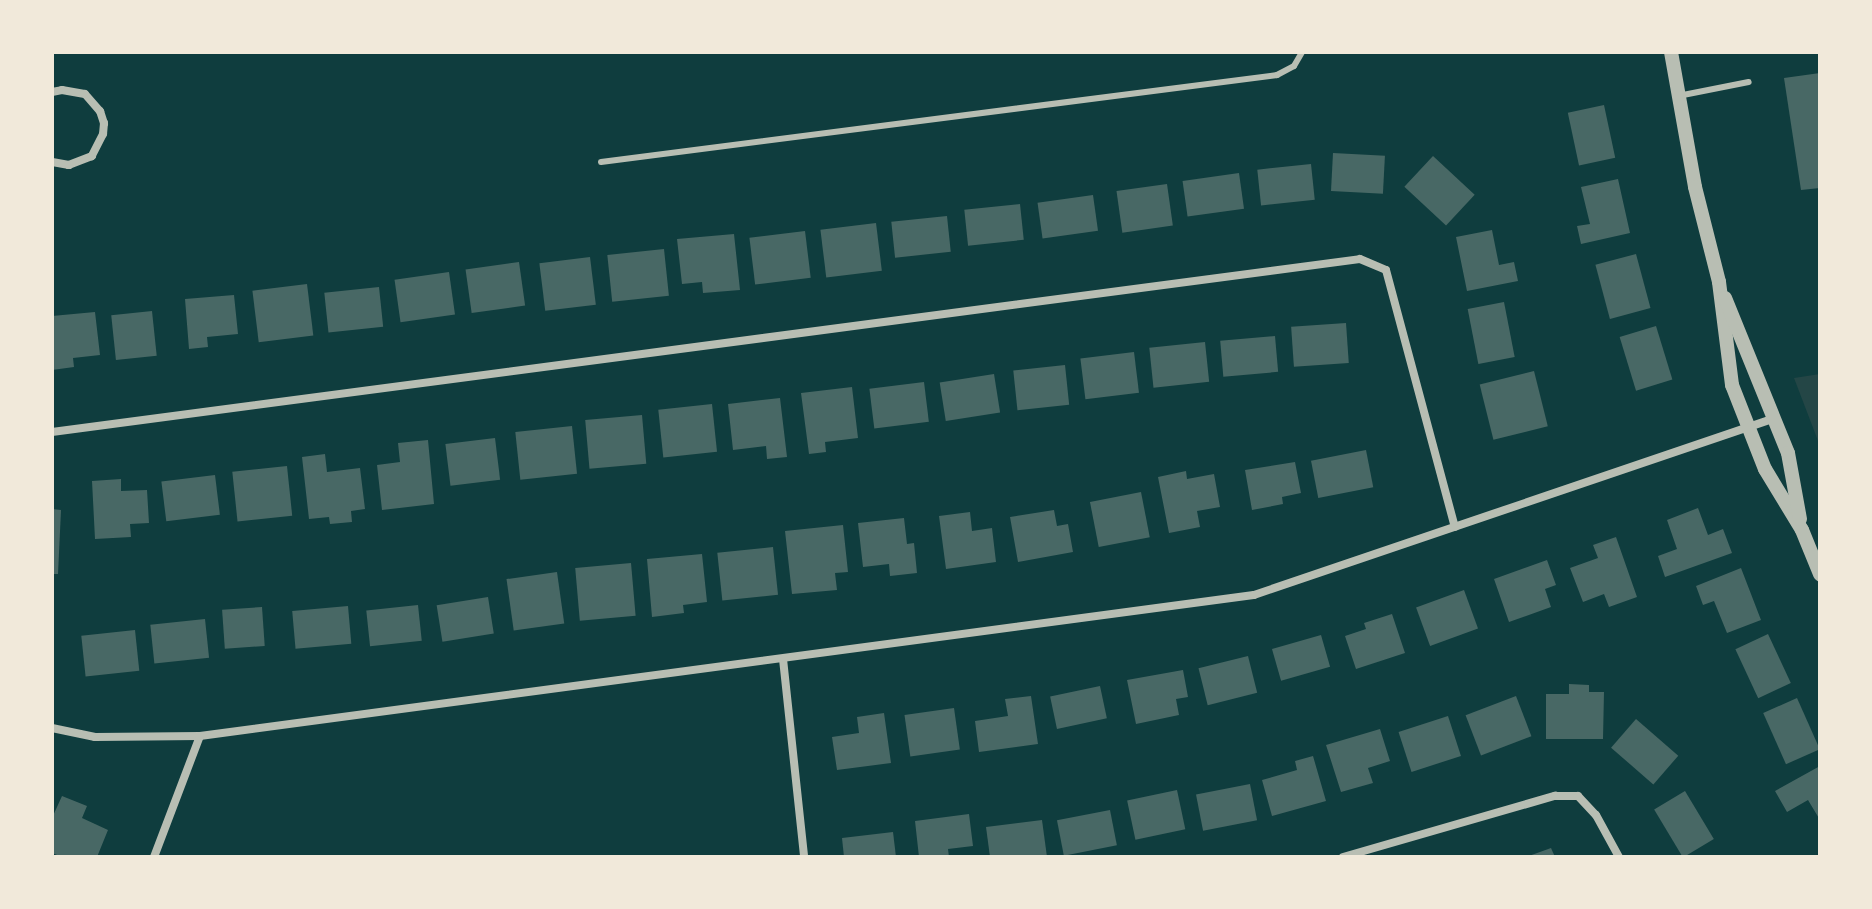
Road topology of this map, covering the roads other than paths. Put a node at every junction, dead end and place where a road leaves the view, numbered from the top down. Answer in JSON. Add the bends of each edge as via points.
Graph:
{"nodes":[{"id":1,"x":1302,"y":52,"type":"edge"},
{"id":2,"x":1671,"y":52,"type":"edge"},
{"id":3,"x":1749,"y":82,"type":"dead end"},
{"id":4,"x":52,"y":92,"type":"edge"},
{"id":5,"x":1678,"y":96,"type":"junction"},
{"id":6,"x":52,"y":162,"type":"edge"},
{"id":7,"x":601,"y":162,"type":"dead end"},
{"id":8,"x":1719,"y":282,"type":"junction"},
{"id":9,"x":1775,"y":418,"type":"junction"},
{"id":10,"x":1749,"y":427,"type":"junction"},
{"id":11,"x":52,"y":432,"type":"edge"},
{"id":12,"x":1455,"y":527,"type":"junction"},
{"id":13,"x":1802,"y":530,"type":"junction"},
{"id":14,"x":1820,"y":574,"type":"edge"},
{"id":15,"x":783,"y":659,"type":"junction"},
{"id":16,"x":52,"y":728,"type":"edge"},
{"id":17,"x":200,"y":736,"type":"junction"},
{"id":18,"x":154,"y":857,"type":"edge"},
{"id":19,"x":804,"y":857,"type":"edge"},
{"id":20,"x":1343,"y":857,"type":"edge"},
{"id":21,"x":1619,"y":857,"type":"edge"}],
"edges":[{"from":1,"to":7,"type":"lane","via":[[1294,66],[1277,75]]},
{"from":2,"to":5,"type":"street"},
{"from":3,"to":5,"type":"lane"},
{"from":4,"to":6,"type":"street","via":[[85,94],[104,123],[92,156],[69,165]]},
{"from":5,"to":8,"type":"street"},
{"from":8,"to":9,"type":"street"},
{"from":8,"to":10,"type":"street","via":[[1732,385]]},
{"from":9,"to":10,"type":"street"},
{"from":9,"to":13,"type":"street","via":[[1788,453]]},
{"from":10,"to":12,"type":"street"},
{"from":10,"to":13,"type":"street","via":[[1765,469]]},
{"from":11,"to":12,"type":"street","via":[[1360,259],[1386,270]]},
{"from":12,"to":15,"type":"street","via":[[1254,595]]},
{"from":13,"to":14,"type":"street"},
{"from":15,"to":17,"type":"street"},
{"from":15,"to":19,"type":"street"},
{"from":16,"to":17,"type":"street","via":[[95,737]]},
{"from":17,"to":18,"type":"street"},
{"from":20,"to":21,"type":"street","via":[[1555,796],[1578,796],[1596,815]]}]}
